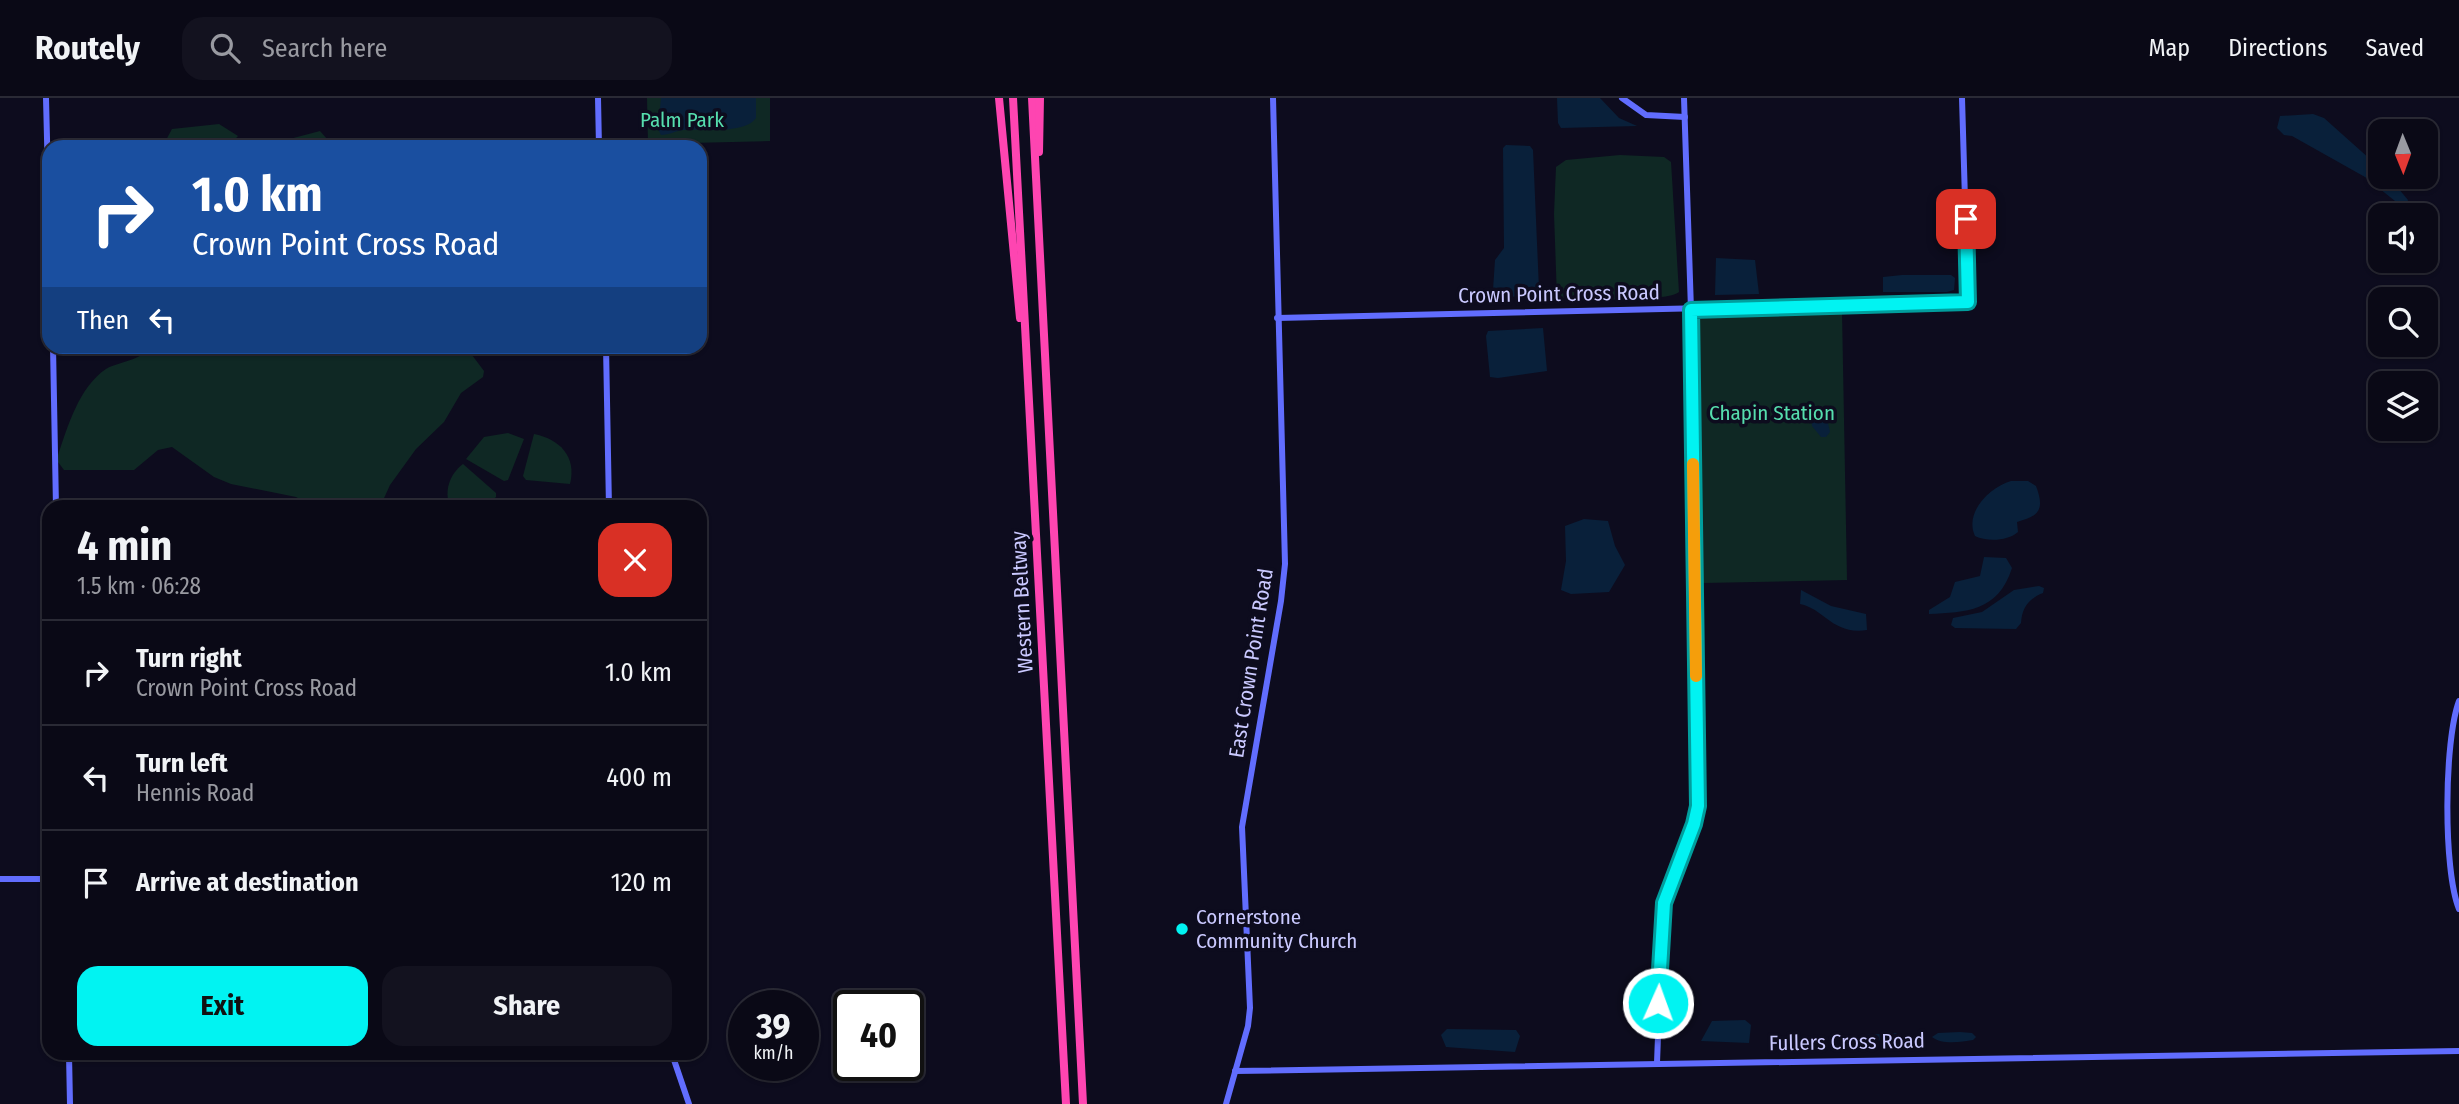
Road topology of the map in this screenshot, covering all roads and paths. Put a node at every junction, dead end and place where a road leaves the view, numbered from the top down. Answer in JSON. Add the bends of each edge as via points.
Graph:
{"nodes":[{"id":1,"x":46,"y":98,"type":"edge"},
{"id":2,"x":598,"y":98,"type":"edge"},
{"id":3,"x":999,"y":98,"type":"edge"},
{"id":4,"x":1013,"y":98,"type":"edge"},
{"id":5,"x":1032,"y":98,"type":"edge"},
{"id":6,"x":1040,"y":98,"type":"edge"},
{"id":7,"x":1273,"y":98,"type":"edge"},
{"id":8,"x":1622,"y":98,"type":"edge"},
{"id":9,"x":1684,"y":98,"type":"edge"},
{"id":10,"x":1962,"y":98,"type":"edge"},
{"id":11,"x":1685,"y":117,"type":"junction"},
{"id":12,"x":47,"y":140,"type":"edge"},
{"id":13,"x":600,"y":140,"type":"edge"},
{"id":14,"x":1039,"y":235,"type":"junction"},
{"id":15,"x":1691,"y":310,"type":"junction"},
{"id":16,"x":1277,"y":318,"type":"junction"},
{"id":17,"x":53,"y":354,"type":"edge"},
{"id":18,"x":606,"y":354,"type":"edge"},
{"id":19,"x":1031,"y":437,"type":"junction"},
{"id":20,"x":56,"y":500,"type":"edge"},
{"id":21,"x":610,"y":500,"type":"edge"},
{"id":22,"x":2459,"y":702,"type":"edge"},
{"id":23,"x":0,"y":879,"type":"edge"},
{"id":24,"x":42,"y":879,"type":"edge"},
{"id":25,"x":2459,"y":909,"type":"edge"},
{"id":26,"x":2459,"y":1051,"type":"edge"},
{"id":27,"x":69,"y":1060,"type":"edge"},
{"id":28,"x":675,"y":1060,"type":"edge"},
{"id":29,"x":1657,"y":1063,"type":"junction"},
{"id":30,"x":1235,"y":1072,"type":"junction"},
{"id":31,"x":70,"y":1104,"type":"edge"},
{"id":32,"x":689,"y":1104,"type":"edge"},
{"id":33,"x":1066,"y":1104,"type":"edge"},
{"id":34,"x":1083,"y":1104,"type":"edge"},
{"id":35,"x":1226,"y":1104,"type":"edge"}],
"edges":[{"from":1,"to":12,"type":"street"},
{"from":2,"to":13,"type":"street"},
{"from":3,"to":19,"type":"highway"},
{"from":4,"to":19,"type":"highway","name":"Western Beltway"},
{"from":5,"to":14,"type":"highway","name":"Western Beltway"},
{"from":6,"to":14,"type":"highway"},
{"from":7,"to":16,"type":"street","name":"East Crown Point Road"},
{"from":8,"to":11,"type":"street","via":[[1646,115]]},
{"from":9,"to":11,"type":"street"},
{"from":10,"to":15,"type":"street","name":"Crown Point Cross Road","via":[[1968,302]]},
{"from":11,"to":15,"type":"street"},
{"from":14,"to":34,"type":"highway","name":"Western Beltway"},
{"from":15,"to":16,"type":"street","name":"Crown Point Cross Road"},
{"from":15,"to":29,"type":"street","via":[[1698,806],[1664,903]]},
{"from":16,"to":30,"type":"street","name":"East Crown Point Road","via":[[1284,583],[1242,827],[1250,1008]]},
{"from":17,"to":20,"type":"street"},
{"from":18,"to":21,"type":"street"},
{"from":19,"to":33,"type":"highway","name":"Western Beltway"},
{"from":22,"to":25,"type":"street","via":[[2450,728],[2449,750],[2450,871]]},
{"from":23,"to":24,"type":"street"},
{"from":26,"to":29,"type":"street","name":"Fullers Cross Road"},
{"from":27,"to":31,"type":"street"},
{"from":28,"to":32,"type":"street"},
{"from":29,"to":30,"type":"street","name":"Fullers Cross Road"},
{"from":30,"to":35,"type":"street","name":"East Crown Point Road"}]}
